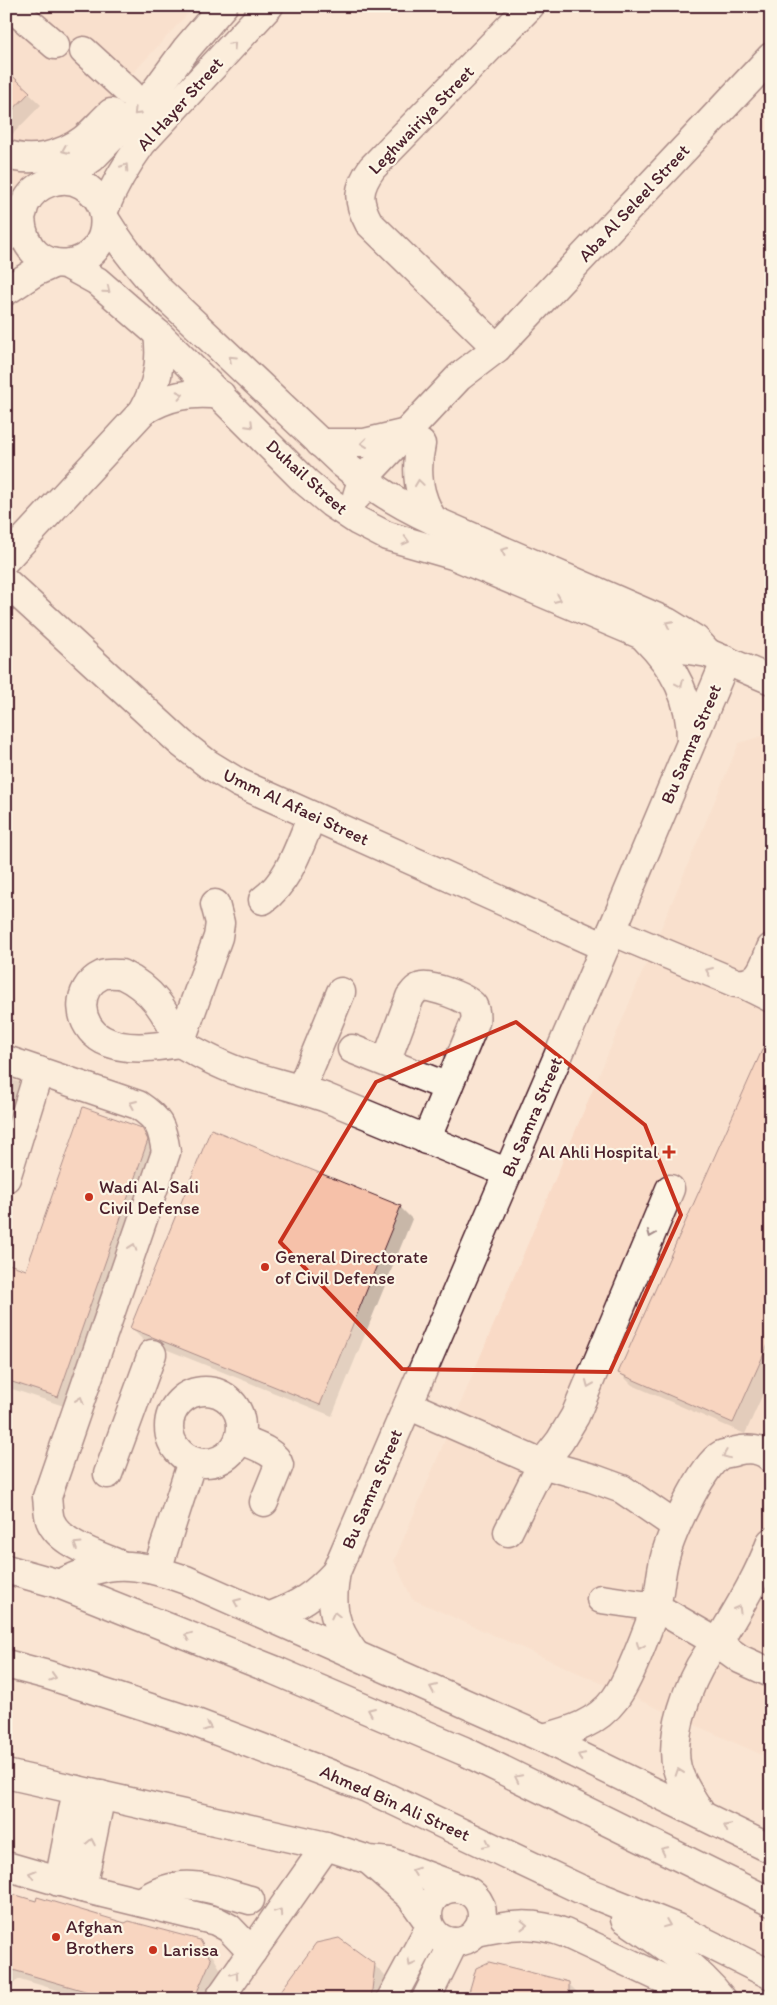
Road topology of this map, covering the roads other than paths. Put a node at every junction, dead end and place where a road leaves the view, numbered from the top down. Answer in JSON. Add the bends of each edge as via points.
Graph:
{"nodes":[{"id":1,"x":10,"y":6,"type":"edge"},
{"id":2,"x":223,"y":6,"type":"edge"},
{"id":3,"x":269,"y":6,"type":"edge"},
{"id":4,"x":530,"y":6,"type":"edge"},
{"id":5,"x":54,"y":45,"type":"dead end"},
{"id":6,"x":84,"y":51,"type":"dead end"},
{"id":7,"x":771,"y":57,"type":"edge"},
{"id":8,"x":172,"y":71,"type":"junction"},
{"id":9,"x":130,"y":94,"type":"junction"},
{"id":10,"x":6,"y":154,"type":"edge"},
{"id":11,"x":60,"y":180,"type":"junction"},
{"id":12,"x":104,"y":215,"type":"junction"},
{"id":13,"x":14,"y":216,"type":"edge"},
{"id":14,"x":60,"y":264,"type":"junction"},
{"id":15,"x":6,"y":291,"type":"edge"},
{"id":16,"x":158,"y":334,"type":"junction"},
{"id":17,"x":497,"y":348,"type":"junction"},
{"id":18,"x":221,"y":395,"type":"junction"},
{"id":19,"x":143,"y":411,"type":"junction"},
{"id":20,"x":414,"y":438,"type":"junction"},
{"id":21,"x":320,"y":442,"type":"junction"},
{"id":22,"x":357,"y":494,"type":"junction"},
{"id":23,"x":432,"y":520,"type":"junction"},
{"id":24,"x":6,"y":559,"type":"edge"},
{"id":25,"x":6,"y":582,"type":"edge"},
{"id":26,"x":639,"y":633,"type":"junction"},
{"id":27,"x":717,"y":656,"type":"junction"},
{"id":28,"x":771,"y":680,"type":"edge"},
{"id":29,"x":691,"y":743,"type":"junction"},
{"id":30,"x":312,"y":816,"type":"junction"},
{"id":31,"x":263,"y":900,"type":"dead end"},
{"id":32,"x":214,"y":904,"type":"dead end"},
{"id":33,"x":609,"y":939,"type":"junction"},
{"id":34,"x":768,"y":957,"type":"edge"},
{"id":35,"x":743,"y":984,"type":"junction"},
{"id":36,"x":341,"y":992,"type":"dead end"},
{"id":37,"x":771,"y":998,"type":"edge"},
{"id":38,"x":352,"y":1049,"type":"dead end"},
{"id":39,"x":6,"y":1060,"type":"edge"},
{"id":40,"x":386,"y":1062,"type":"junction"},
{"id":41,"x":39,"y":1071,"type":"junction"},
{"id":42,"x":448,"y":1087,"type":"junction"},
{"id":43,"x":301,"y":1089,"type":"junction"},
{"id":44,"x":426,"y":1140,"type":"junction"},
{"id":45,"x":508,"y":1173,"type":"junction"},
{"id":46,"x":6,"y":1178,"type":"edge"},
{"id":47,"x":670,"y":1189,"type":"dead end"},
{"id":48,"x":152,"y":1354,"type":"dead end"},
{"id":49,"x":134,"y":1403,"type":"junction"},
{"id":50,"x":408,"y":1405,"type":"junction"},
{"id":51,"x":171,"y":1414,"type":"junction"},
{"id":52,"x":239,"y":1439,"type":"junction"},
{"id":53,"x":769,"y":1449,"type":"edge"},
{"id":54,"x":192,"y":1461,"type":"junction"},
{"id":55,"x":542,"y":1464,"type":"junction"},
{"id":56,"x":108,"y":1474,"type":"dead end"},
{"id":57,"x":264,"y":1502,"type":"dead end"},
{"id":58,"x":676,"y":1526,"type":"junction"},
{"id":59,"x":508,"y":1532,"type":"dead end"},
{"id":60,"x":771,"y":1542,"type":"edge"},
{"id":61,"x":121,"y":1565,"type":"junction"},
{"id":62,"x":6,"y":1569,"type":"edge"},
{"id":63,"x":158,"y":1570,"type":"junction"},
{"id":64,"x":336,"y":1572,"type":"junction"},
{"id":65,"x":59,"y":1584,"type":"junction"},
{"id":66,"x":603,"y":1590,"type":"dead end"},
{"id":67,"x":657,"y":1598,"type":"junction"},
{"id":68,"x":271,"y":1616,"type":"junction"},
{"id":69,"x":718,"y":1643,"type":"junction"},
{"id":70,"x":354,"y":1653,"type":"junction"},
{"id":71,"x":6,"y":1664,"type":"edge"},
{"id":72,"x":768,"y":1665,"type":"edge"},
{"id":73,"x":543,"y":1738,"type":"junction"},
{"id":74,"x":6,"y":1774,"type":"edge"},
{"id":75,"x":89,"y":1792,"type":"junction"},
{"id":76,"x":702,"y":1815,"type":"junction"},
{"id":77,"x":326,"y":1846,"type":"junction"},
{"id":78,"x":771,"y":1849,"type":"edge"},
{"id":79,"x":369,"y":1860,"type":"junction"},
{"id":80,"x":6,"y":1866,"type":"edge"},
{"id":81,"x":70,"y":1885,"type":"junction"},
{"id":82,"x":460,"y":1888,"type":"junction"},
{"id":83,"x":580,"y":1889,"type":"junction"},
{"id":84,"x":250,"y":1900,"type":"dead end"},
{"id":85,"x":141,"y":1902,"type":"junction"},
{"id":86,"x":771,"y":1902,"type":"edge"},
{"id":87,"x":429,"y":1924,"type":"junction"},
{"id":88,"x":465,"y":1937,"type":"junction"},
{"id":89,"x":252,"y":1952,"type":"junction"},
{"id":90,"x":771,"y":1975,"type":"edge"},
{"id":91,"x":218,"y":1999,"type":"edge"},
{"id":92,"x":391,"y":1999,"type":"edge"},
{"id":93,"x":426,"y":1999,"type":"edge"},
{"id":94,"x":706,"y":1999,"type":"edge"},
{"id":95,"x":722,"y":1999,"type":"edge"}],
"edges":[{"from":1,"to":5,"type":"street"},
{"from":2,"to":8,"type":"street","name":"Al Hayer Street"},
{"from":12,"to":3,"type":"street","name":"Al Hayer Street","one_way":true,"via":[[125,166],[142,143]]},
{"from":4,"to":17,"type":"street","name":"Leghwairiya Street","via":[[372,168],[360,195],[362,210],[369,224]]},
{"from":6,"to":9,"type":"street"},
{"from":7,"to":17,"type":"street","name":"Aba Al Seleel Street"},
{"from":8,"to":9,"type":"street","via":[[147,77]]},
{"from":8,"to":11,"type":"street","name":"Al Hayer Street","one_way":true,"via":[[92,158]]},
{"from":9,"to":10,"type":"street","one_way":true,"via":[[84,139],[68,149],[33,158]]},
{"from":11,"to":12,"type":"street","via":[[76,182],[89,189],[97,196]]},
{"from":11,"to":13,"type":"street","via":[[50,182],[32,194]]},
{"from":12,"to":14,"type":"street","via":[[104,232],[99,244],[78,261]]},
{"from":21,"to":12,"type":"street","name":"Duhail Street","one_way":true,"via":[[139,269]]},
{"from":13,"to":14,"type":"street","via":[[33,252]]},
{"from":14,"to":15,"type":"street","via":[[35,272]]},
{"from":14,"to":16,"type":"street","name":"Duhail Street","one_way":true,"via":[[96,281]]},
{"from":16,"to":18,"type":"street","name":"Duhail Street"},
{"from":16,"to":19,"type":"street","via":[[160,366]]},
{"from":17,"to":20,"type":"street","name":"Aba Al Seleel Street","via":[[459,377]]},
{"from":19,"to":18,"type":"street","one_way":true,"via":[[188,393]]},
{"from":18,"to":22,"type":"street","name":"Duhail Street","one_way":true,"via":[[306,482]]},
{"from":19,"to":24,"type":"street"},
{"from":20,"to":21,"type":"street","one_way":true,"via":[[364,443]]},
{"from":20,"to":22,"type":"street","name":"Aba Al Seleel Street"},
{"from":23,"to":20,"type":"street","one_way":true,"via":[[420,491]]},
{"from":21,"to":22,"type":"street","name":"Duhail Street"},
{"from":22,"to":23,"type":"street","name":"Duhail Street","via":[[403,506]]},
{"from":22,"to":26,"type":"street","name":"Duhail Street","one_way":true,"via":[[370,527],[387,536],[453,555]]},
{"from":27,"to":23,"type":"street","name":"Duhail Street","one_way":true,"via":[[667,622]]},
{"from":25,"to":30,"type":"street","name":"Umm Al Afaei Street","via":[[181,743],[239,783]]},
{"from":26,"to":27,"type":"street","name":"Duhail Street","via":[[676,648]]},
{"from":26,"to":29,"type":"street","one_way":true,"via":[[660,654],[678,680],[689,710]]},
{"from":27,"to":28,"type":"street","name":"Duhail Street"},
{"from":27,"to":29,"type":"street","name":"Bu Samra Street"},
{"from":29,"to":33,"type":"street","name":"Bu Samra Street"},
{"from":30,"to":31,"type":"street","via":[[282,882]]},
{"from":30,"to":33,"type":"street","name":"Umm Al Afaei Street"},
{"from":32,"to":43,"type":"street","via":[[219,913],[218,937],[180,1044],[245,1074]]},
{"from":35,"to":33,"type":"street","name":"Umm Al Afaei Street","one_way":true},
{"from":33,"to":45,"type":"street","name":"Bu Samra Street"},
{"from":34,"to":35,"type":"street","via":[[756,978]]},
{"from":35,"to":37,"type":"street","name":"Umm Al Afaei Street"},
{"from":36,"to":43,"type":"street"},
{"from":38,"to":40,"type":"street"},
{"from":39,"to":41,"type":"street"},
{"from":40,"to":42,"type":"street"},
{"from":40,"to":42,"type":"street","via":[[414,991],[428,986],[466,999],[476,1012],[475,1022]]},
{"from":41,"to":46,"type":"street"},
{"from":61,"to":41,"type":"street","one_way":true,"via":[[80,1548],[61,1535],[50,1520],[47,1497],[166,1152],[163,1131],[151,1114],[138,1105]]},
{"from":42,"to":44,"type":"street"},
{"from":43,"to":44,"type":"street"},
{"from":44,"to":45,"type":"street"},
{"from":45,"to":50,"type":"street","name":"Bu Samra Street"},
{"from":47,"to":55,"type":"street","one_way":true,"via":[[575,1416]]},
{"from":48,"to":49,"type":"street"},
{"from":49,"to":51,"type":"street"},
{"from":49,"to":56,"type":"street"},
{"from":50,"to":55,"type":"street"},
{"from":50,"to":64,"type":"street","name":"Bu Samra Street"},
{"from":51,"to":52,"type":"street","via":[[178,1402],[190,1394],[217,1393],[229,1400],[238,1412],[241,1425]]},
{"from":51,"to":54,"type":"street","via":[[168,1428],[172,1442],[180,1454]]},
{"from":52,"to":54,"type":"street","via":[[220,1460]]},
{"from":52,"to":57,"type":"street","via":[[277,1459],[279,1465]]},
{"from":53,"to":58,"type":"street","one_way":true,"via":[[721,1455],[704,1472]]},
{"from":54,"to":63,"type":"street"},
{"from":55,"to":58,"type":"street","via":[[622,1489]]},
{"from":55,"to":59,"type":"street"},
{"from":58,"to":67,"type":"street","via":[[664,1559]]},
{"from":69,"to":60,"type":"street","one_way":true},
{"from":61,"to":63,"type":"street"},
{"from":61,"to":65,"type":"street","via":[[83,1573]]},
{"from":62,"to":65,"type":"street"},
{"from":68,"to":63,"type":"street","one_way":true},
{"from":64,"to":68,"type":"street","name":"Bu Samra Street","via":[[317,1592]]},
{"from":70,"to":64,"type":"street","name":"Bu Samra Street","one_way":true,"via":[[342,1636],[334,1615],[332,1594]]},
{"from":86,"to":65,"type":"street","one_way":true,"via":[[464,1751]]},
{"from":66,"to":67,"type":"street"},
{"from":67,"to":69,"type":"street"},
{"from":67,"to":73,"type":"street","one_way":true,"via":[[623,1686],[606,1710],[582,1726]]},
{"from":68,"to":70,"type":"street"},
{"from":69,"to":72,"type":"street","via":[[734,1656]]},
{"from":76,"to":69,"type":"street","one_way":true,"via":[[677,1769],[675,1740],[693,1682]]},
{"from":73,"to":70,"type":"street","one_way":true},
{"from":71,"to":83,"type":"street","name":"Ahmed Bin Ali Street","one_way":true,"via":[[191,1721],[367,1788]]},
{"from":76,"to":73,"type":"street","one_way":true},
{"from":74,"to":75,"type":"street"},
{"from":75,"to":77,"type":"street"},
{"from":75,"to":81,"type":"street"},
{"from":78,"to":76,"type":"street","one_way":true},
{"from":77,"to":79,"type":"street"},
{"from":89,"to":77,"type":"street","one_way":true},
{"from":82,"to":79,"type":"street","one_way":true,"via":[[390,1862]]},
{"from":79,"to":87,"type":"street","via":[[410,1896]]},
{"from":81,"to":80,"type":"street","one_way":true},
{"from":81,"to":85,"type":"street"},
{"from":82,"to":87,"type":"street","via":[[445,1889],[432,1898]]},
{"from":82,"to":88,"type":"street","via":[[476,1897],[482,1914]]},
{"from":83,"to":90,"type":"street","name":"Ahmed Bin Ali Street","one_way":true,"via":[[677,1928]]},
{"from":83,"to":95,"type":"street","via":[[672,1952]]},
{"from":84,"to":85,"type":"street","via":[[185,1884],[154,1893]]},
{"from":85,"to":89,"type":"street","via":[[216,1921],[229,1928]]},
{"from":87,"to":88,"type":"street","via":[[440,1938]]},
{"from":87,"to":92,"type":"street","one_way":true},
{"from":88,"to":93,"type":"street"},
{"from":88,"to":94,"type":"street","one_way":true,"via":[[512,1924],[549,1927]]},
{"from":91,"to":89,"type":"street","one_way":true}]}
